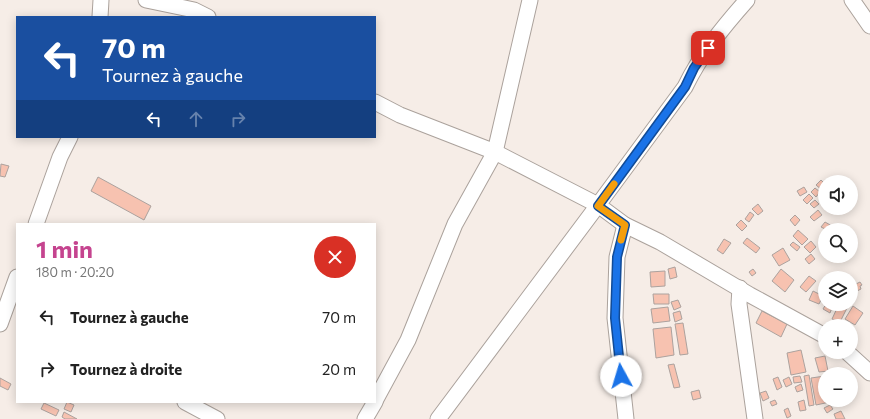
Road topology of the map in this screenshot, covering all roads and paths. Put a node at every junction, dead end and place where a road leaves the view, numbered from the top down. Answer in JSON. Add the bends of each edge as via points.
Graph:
{"nodes":[{"id":1,"x":101,"y":0,"type":"edge"},
{"id":2,"x":146,"y":0,"type":"edge"},
{"id":3,"x":530,"y":0,"type":"edge"},
{"id":4,"x":747,"y":0,"type":"edge"},
{"id":5,"x":852,"y":0,"type":"edge"},
{"id":6,"x":100,"y":16,"type":"edge"},
{"id":7,"x":206,"y":16,"type":"edge"},
{"id":8,"x":870,"y":26,"type":"edge"},
{"id":9,"x":376,"y":103,"type":"edge"},
{"id":10,"x":70,"y":138,"type":"edge"},
{"id":11,"x":495,"y":152,"type":"junction"},
{"id":12,"x":598,"y":206,"type":"junction"},
{"id":13,"x":36,"y":223,"type":"edge"},
{"id":14,"x":625,"y":225,"type":"junction"},
{"id":15,"x":16,"y":280,"type":"edge"},
{"id":16,"x":740,"y":288,"type":"junction"},
{"id":17,"x":8,"y":308,"type":"edge"},
{"id":18,"x":0,"y":324,"type":"edge"},
{"id":19,"x":818,"y":332,"type":"edge"},
{"id":20,"x":855,"y":359,"type":"edge"},
{"id":21,"x":870,"y":373,"type":"edge"},
{"id":22,"x":376,"y":400,"type":"edge"},
{"id":23,"x":187,"y":403,"type":"edge"},
{"id":24,"x":374,"y":403,"type":"edge"},
{"id":25,"x":218,"y":419,"type":"edge"},
{"id":26,"x":365,"y":419,"type":"edge"},
{"id":27,"x":438,"y":419,"type":"edge"},
{"id":28,"x":626,"y":419,"type":"edge"},
{"id":29,"x":755,"y":419,"type":"edge"}],
"edges":[{"from":1,"to":6,"type":"street"},
{"from":2,"to":7,"type":"street","via":[[194,10]]},
{"from":3,"to":11,"type":"street"},
{"from":4,"to":12,"type":"street","via":[[714,38],[685,87]]},
{"from":5,"to":8,"type":"street"},
{"from":9,"to":11,"type":"street","via":[[400,115]]},
{"from":10,"to":13,"type":"street"},
{"from":11,"to":12,"type":"street"},
{"from":11,"to":22,"type":"street","via":[[455,224],[408,340]]},
{"from":12,"to":14,"type":"street"},
{"from":12,"to":27,"type":"street"},
{"from":14,"to":16,"type":"street"},
{"from":14,"to":28,"type":"street","via":[[617,257],[615,318]]},
{"from":15,"to":17,"type":"street"},
{"from":16,"to":19,"type":"street"},
{"from":16,"to":29,"type":"street","via":[[739,304]]},
{"from":17,"to":18,"type":"street"},
{"from":20,"to":21,"type":"street"},
{"from":23,"to":25,"type":"street"},
{"from":24,"to":26,"type":"street"}]}
